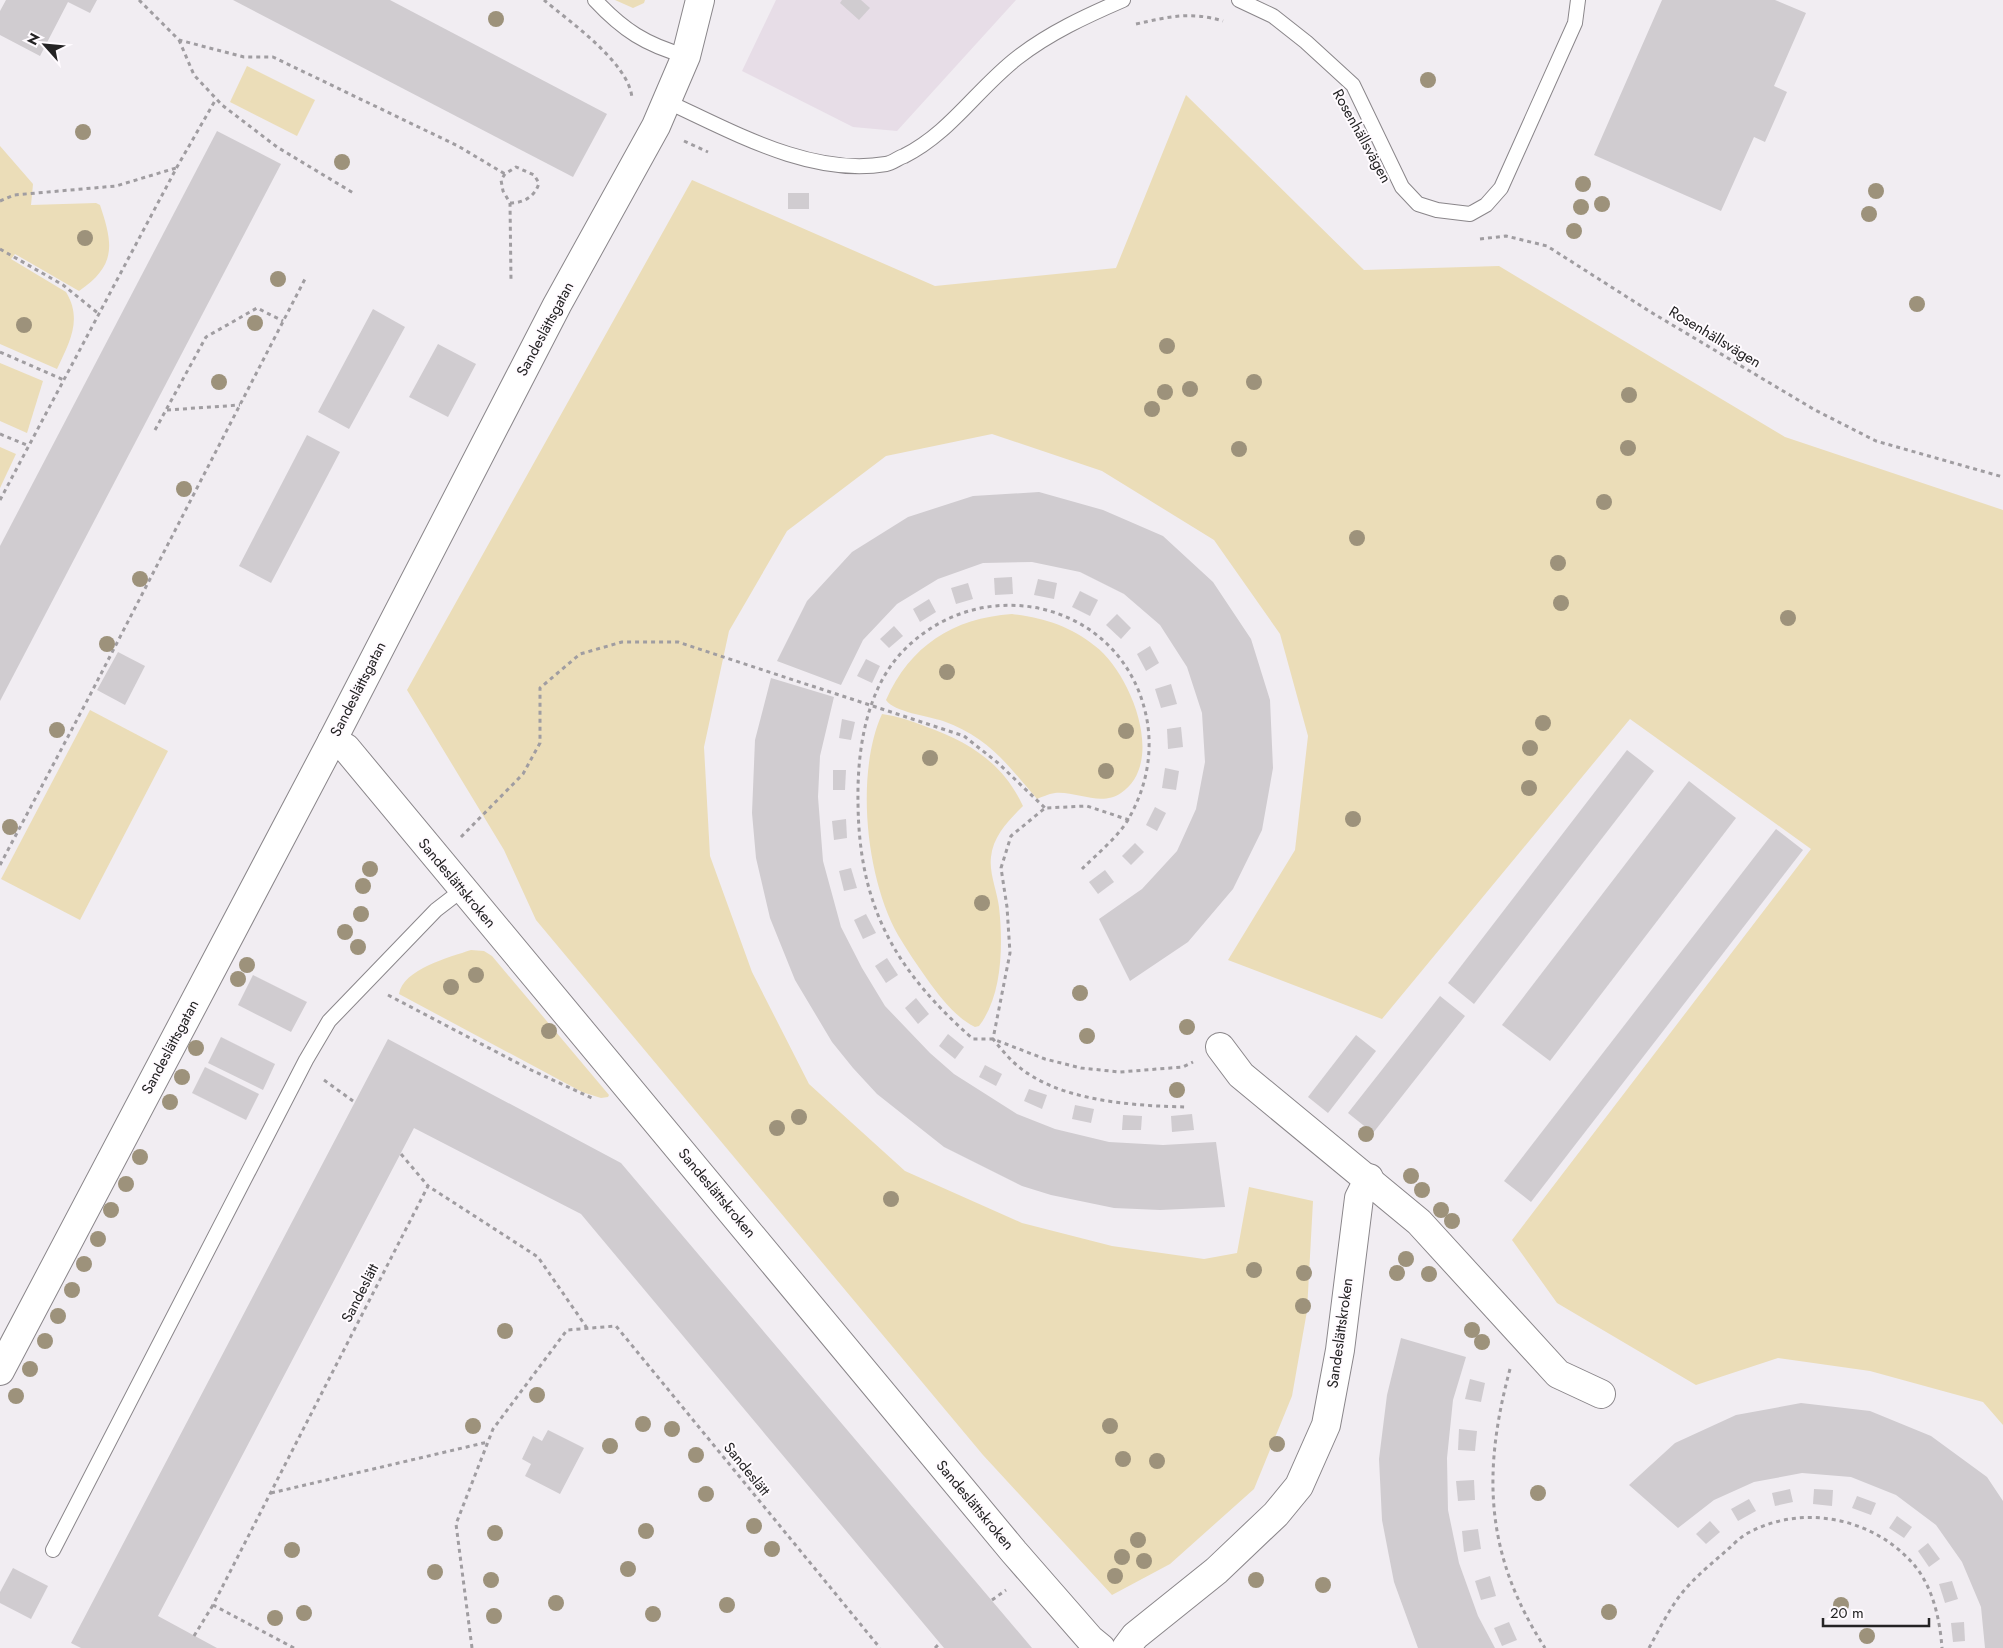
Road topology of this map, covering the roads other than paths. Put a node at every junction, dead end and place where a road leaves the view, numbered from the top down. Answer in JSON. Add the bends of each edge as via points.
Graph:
{"nodes":[{"id":1,"x":595,"y":0,"type":"edge"},
{"id":2,"x":700,"y":0,"type":"edge"},
{"id":3,"x":1123,"y":0,"type":"edge"},
{"id":4,"x":1239,"y":0,"type":"edge"},
{"id":5,"x":1578,"y":0,"type":"edge"},
{"id":6,"x":686,"y":56,"type":"junction"},
{"id":7,"x":668,"y":102,"type":"junction"},
{"id":8,"x":332,"y":742,"type":"junction"},
{"id":9,"x":462,"y":890,"type":"junction"},
{"id":10,"x":1220,"y":1046,"type":"road end"},
{"id":11,"x":1369,"y":1178,"type":"junction"},
{"id":12,"x":0,"y":1371,"type":"edge"},
{"id":13,"x":1601,"y":1394,"type":"dead end"},
{"id":14,"x":53,"y":1550,"type":"dead end"},
{"id":15,"x":1101,"y":1648,"type":"edge"},
{"id":16,"x":1126,"y":1648,"type":"edge"}],
"edges":[{"from":1,"to":6,"type":"lane","via":[[638,38]]},
{"from":2,"to":6,"type":"street","name":"Sandeslättsgatan"},
{"from":3,"to":7,"type":"lane","via":[[1082,18],[1018,58],[990,81],[947,128],[921,148],[887,164],[849,165],[810,160],[767,148]]},
{"from":4,"to":5,"type":"lane","via":[[1273,16],[1353,84],[1402,187],[1418,204],[1470,214],[1486,205],[1501,188],[1574,23]]},
{"from":6,"to":7,"type":"street","name":"Sandeslättsgatan"},
{"from":7,"to":8,"type":"street","name":"Sandeslättsgatan","via":[[557,305]]},
{"from":8,"to":9,"type":"street","name":"Sandeslättskroken","via":[[346,748]]},
{"from":8,"to":12,"type":"street","name":"Sandeslättsgatan"},
{"from":9,"to":14,"type":"lane","via":[[436,910],[329,1021]]},
{"from":9,"to":15,"type":"street","name":"Sandeslättskroken","via":[[1014,1552]]},
{"from":10,"to":11,"type":"street","via":[[1241,1075]]},
{"from":11,"to":13,"type":"street","via":[[1419,1222],[1558,1374]]},
{"from":11,"to":16,"type":"street","name":"Sandeslättskroken","via":[[1359,1198],[1340,1350],[1326,1425],[1299,1486],[1276,1514],[1223,1564],[1135,1636]]}]}
